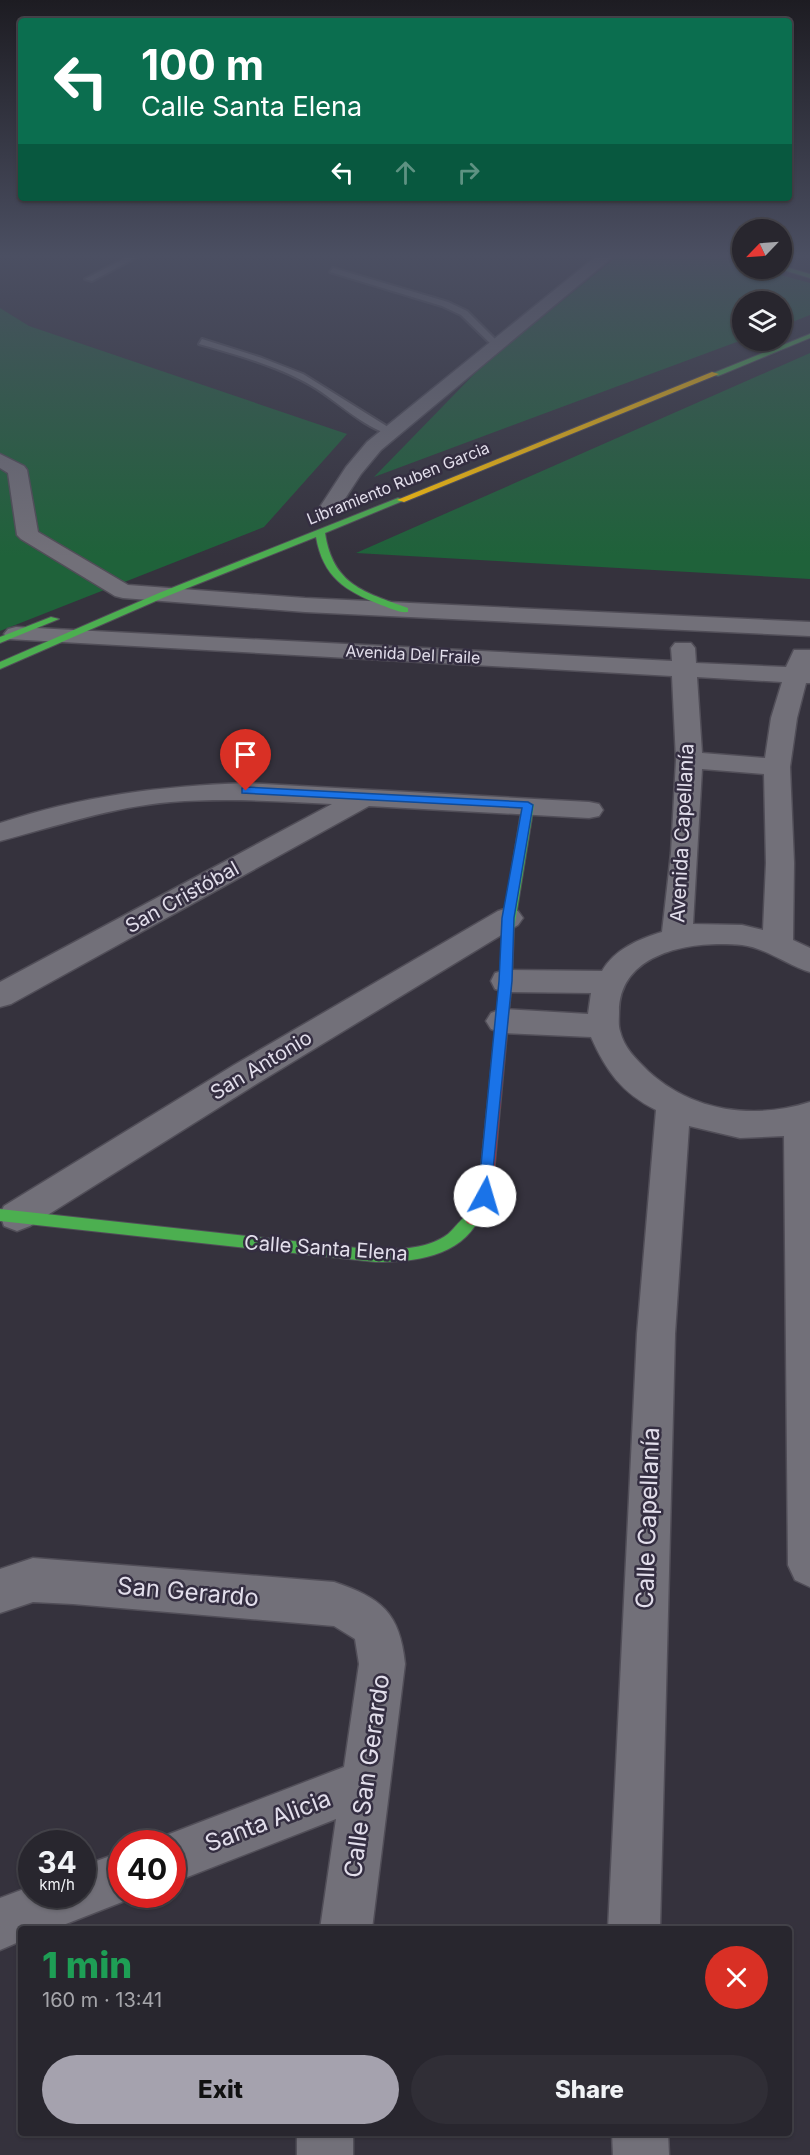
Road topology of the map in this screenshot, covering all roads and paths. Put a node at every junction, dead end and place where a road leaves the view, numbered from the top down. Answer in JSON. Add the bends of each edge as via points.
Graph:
{"nodes":[{"id":1,"x":246,"y":355,"type":"edge"},
{"id":2,"x":486,"y":355,"type":"edge"},
{"id":3,"x":727,"y":355,"type":"edge"},
{"id":4,"x":764,"y":355,"type":"edge"},
{"id":5,"x":687,"y":370,"type":"dead end"},
{"id":6,"x":391,"y":432,"type":"junction"},
{"id":7,"x":0,"y":460,"type":"edge"},
{"id":8,"x":349,"y":502,"type":"dead end"},
{"id":9,"x":323,"y":512,"type":"joint"},
{"id":10,"x":320,"y":532,"type":"junction"},
{"id":11,"x":157,"y":587,"type":"junction"},
{"id":12,"x":123,"y":591,"type":"junction"},
{"id":13,"x":102,"y":600,"type":"dead end"},
{"id":14,"x":305,"y":605,"type":"junction"},
{"id":15,"x":405,"y":610,"type":"junction"},
{"id":16,"x":69,"y":613,"type":"dead end"},
{"id":17,"x":683,"y":623,"type":"junction"},
{"id":18,"x":810,"y":629,"type":"edge"},
{"id":19,"x":8,"y":637,"type":"edge"},
{"id":20,"x":66,"y":637,"type":"junction"},
{"id":21,"x":810,"y":640,"type":"edge"},
{"id":22,"x":292,"y":648,"type":"junction"},
{"id":23,"x":0,"y":666,"type":"edge"},
{"id":24,"x":682,"y":669,"type":"junction"},
{"id":25,"x":802,"y":675,"type":"edge"},
{"id":26,"x":689,"y":760,"type":"junction"},
{"id":27,"x":777,"y":767,"type":"junction"},
{"id":28,"x":364,"y":798,"type":"junction"},
{"id":29,"x":528,"y":805,"type":"junction"},
{"id":30,"x":589,"y":810,"type":"dead end"},
{"id":31,"x":0,"y":832,"type":"edge"},
{"id":32,"x":508,"y":918,"type":"junction"},
{"id":33,"x":677,"y":936,"type":"junction"},
{"id":34,"x":778,"y":945,"type":"junction"},
{"id":35,"x":810,"y":961,"type":"edge"},
{"id":36,"x":506,"y":981,"type":"junction"},
{"id":37,"x":608,"y":982,"type":"junction"},
{"id":38,"x":0,"y":996,"type":"edge"},
{"id":39,"x":502,"y":1021,"type":"junction"},
{"id":40,"x":601,"y":1026,"type":"junction"},
{"id":41,"x":673,"y":1107,"type":"junction"},
{"id":42,"x":805,"y":1117,"type":"edge"},
{"id":43,"x":8,"y":1216,"type":"edge"},
{"id":44,"x":810,"y":1565,"type":"edge"},
{"id":45,"x":0,"y":1591,"type":"edge"},
{"id":46,"x":373,"y":1624,"type":"joint"},
{"id":47,"x":364,"y":1784,"type":"junction"},
{"id":48,"x":186,"y":1853,"type":"edge"},
{"id":49,"x":41,"y":1908,"type":"edge"},
{"id":50,"x":0,"y":1924,"type":"edge"},
{"id":51,"x":346,"y":1926,"type":"edge"},
{"id":52,"x":634,"y":1926,"type":"edge"},
{"id":53,"x":325,"y":2136,"type":"edge"},
{"id":54,"x":640,"y":2136,"type":"edge"},
{"id":55,"x":325,"y":2155,"type":"edge"},
{"id":56,"x":641,"y":2155,"type":"edge"}],
"edges":[{"from":1,"to":6,"type":"lane","via":[[296,374],[366,421]]},
{"from":2,"to":6,"type":"street"},
{"from":3,"to":5,"type":"street"},
{"from":4,"to":10,"type":"street","name":"Libramiento Ruben Garcia"},
{"from":6,"to":9,"type":"street","via":[[352,471]]},
{"from":7,"to":12,"type":"street","via":[[17,470],[28,535]]},
{"from":8,"to":9,"type":"street","name":"Libramiento Ruben Garcia"},
{"from":10,"to":11,"type":"street","name":"Libramiento Ruben Garcia"},
{"from":10,"to":15,"type":"street","via":[[324,560],[345,585]]},
{"from":11,"to":12,"type":"street"},
{"from":11,"to":14,"type":"street"},
{"from":11,"to":20,"type":"street","name":"Libramiento Ruben Garcia"},
{"from":12,"to":13,"type":"street"},
{"from":14,"to":15,"type":"street"},
{"from":14,"to":22,"type":"street"},
{"from":15,"to":17,"type":"street"},
{"from":16,"to":19,"type":"street"},
{"from":17,"to":18,"type":"street"},
{"from":17,"to":24,"type":"street","name":"Avenida Capellanía"},
{"from":19,"to":20,"type":"street","name":"Avenida Del Fraile"},
{"from":20,"to":22,"type":"street","name":"Avenida Del Fraile"},
{"from":20,"to":23,"type":"street","name":"Libramiento Ruben Garcia"},
{"from":21,"to":25,"type":"street"},
{"from":22,"to":24,"type":"street","name":"Avenida Del Fraile"},
{"from":24,"to":25,"type":"street","name":"Avenida Del Fraile"},
{"from":24,"to":26,"type":"street","name":"Avenida Capellanía"},
{"from":25,"to":27,"type":"street","via":[[780,739]]},
{"from":26,"to":27,"type":"street"},
{"from":26,"to":33,"type":"street","name":"Avenida Capellanía"},
{"from":27,"to":34,"type":"street"},
{"from":28,"to":29,"type":"street"},
{"from":28,"to":31,"type":"street","via":[[246,791],[170,794],[43,818]]},
{"from":28,"to":38,"type":"street","name":"San Cristóbal"},
{"from":29,"to":30,"type":"street"},
{"from":29,"to":32,"type":"street","name":"Calle Santa Elena"},
{"from":32,"to":36,"type":"street","name":"Calle Santa Elena"},
{"from":32,"to":43,"type":"street","name":"San Antonio"},
{"from":33,"to":34,"type":"street","via":[[744,935]]},
{"from":33,"to":37,"type":"street","via":[[632,956]]},
{"from":34,"to":35,"type":"street"},
{"from":36,"to":37,"type":"street"},
{"from":36,"to":39,"type":"street","name":"Calle Santa Elena"},
{"from":37,"to":40,"type":"street","via":[[601,1003]]},
{"from":39,"to":40,"type":"street"},
{"from":39,"to":43,"type":"street","name":"Calle Santa Elena","via":[[485,1196],[474,1219],[455,1242],[431,1254],[376,1256]]},
{"from":40,"to":41,"type":"street","via":[[613,1056],[638,1084]]},
{"from":41,"to":42,"type":"street","via":[[715,1121],[759,1126]]},
{"from":41,"to":52,"type":"street","name":"Calle Capellanía","via":[[656,1334]]},
{"from":42,"to":44,"type":"street"},
{"from":45,"to":46,"type":"street","name":"San Gerardo","via":[[33,1581],[63,1581],[334,1604],[363,1615]]},
{"from":46,"to":47,"type":"street","name":"Calle San Gerardo","via":[[381,1643],[382,1664]]},
{"from":47,"to":48,"type":"street","name":"Santa Alicia"},
{"from":47,"to":51,"type":"street","name":"Calle San Gerardo"},
{"from":49,"to":50,"type":"street"},
{"from":53,"to":55,"type":"street"},
{"from":54,"to":56,"type":"street"}]}
